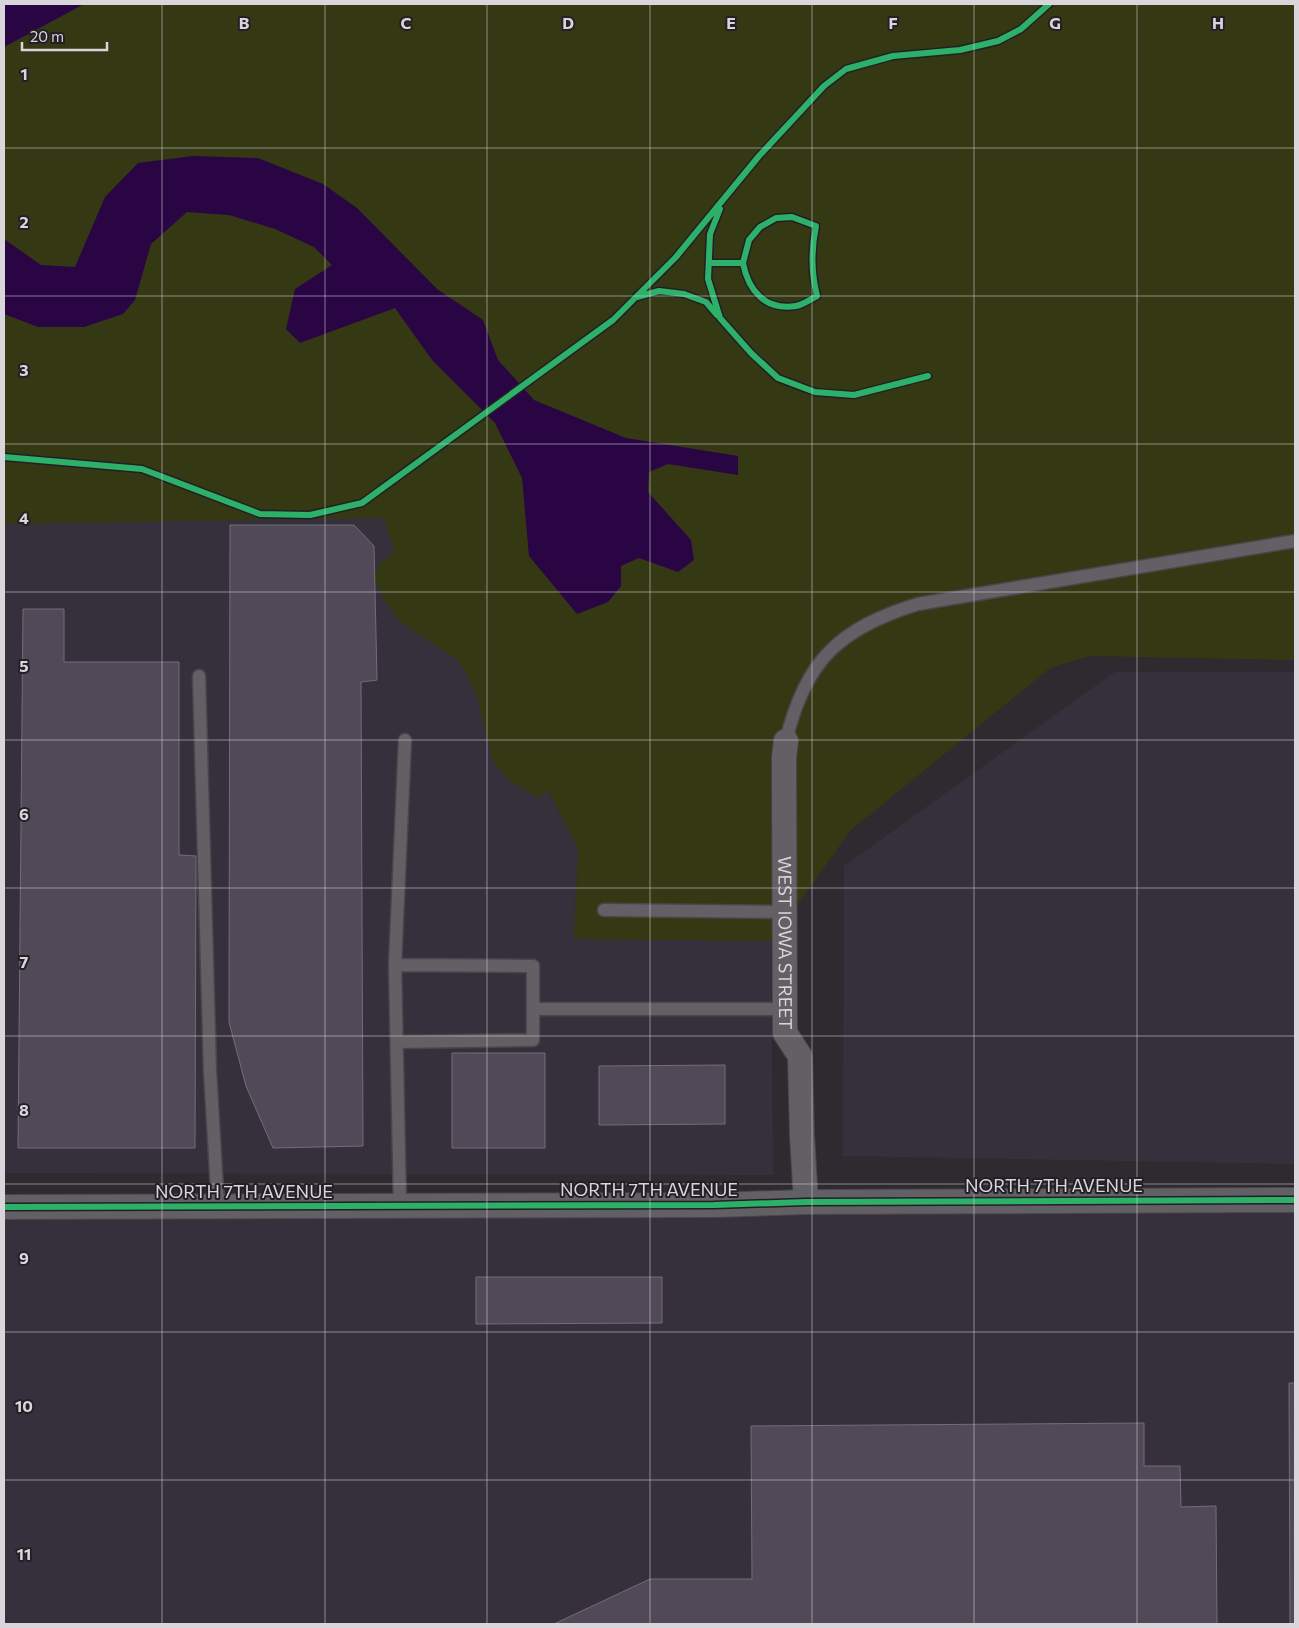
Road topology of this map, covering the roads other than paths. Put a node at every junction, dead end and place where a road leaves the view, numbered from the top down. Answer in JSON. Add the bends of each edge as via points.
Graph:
{"nodes":[{"id":1,"x":1295,"y":541,"type":"edge"},
{"id":2,"x":199,"y":676,"type":"dead end"},
{"id":3,"x":405,"y":740,"type":"dead end"},
{"id":4,"x":786,"y":741,"type":"joint"},
{"id":5,"x":604,"y":910,"type":"dead end"},
{"id":6,"x":785,"y":912,"type":"junction"},
{"id":7,"x":395,"y":965,"type":"junction"},
{"id":8,"x":533,"y":1009,"type":"junction"},
{"id":9,"x":785,"y":1009,"type":"junction"},
{"id":10,"x":397,"y":1042,"type":"junction"},
{"id":11,"x":1295,"y":1200,"type":"edge"},
{"id":12,"x":806,"y":1202,"type":"junction"},
{"id":13,"x":400,"y":1206,"type":"junction"},
{"id":14,"x":4,"y":1207,"type":"edge"},
{"id":15,"x":218,"y":1207,"type":"junction"}],
"edges":[{"from":1,"to":4,"type":"lane","via":[[918,604],[891,612],[830,649],[806,683],[791,718]]},
{"from":2,"to":15,"type":"lane","via":[[210,1071]]},
{"from":3,"to":7,"type":"lane"},
{"from":4,"to":6,"type":"street","name":"WEST IOWA STREET"},
{"from":5,"to":6,"type":"lane"},
{"from":6,"to":9,"type":"street","name":"WEST IOWA STREET"},
{"from":7,"to":8,"type":"lane","via":[[533,966]]},
{"from":7,"to":10,"type":"lane"},
{"from":8,"to":9,"type":"lane"},
{"from":8,"to":10,"type":"lane","via":[[534,1040]]},
{"from":9,"to":12,"type":"street","name":"WEST IOWA STREET","via":[[785,1033],[800,1056]]},
{"from":10,"to":13,"type":"lane"},
{"from":11,"to":12,"type":"street","name":"NORTH 7TH AVENUE"},
{"from":12,"to":13,"type":"street","name":"NORTH 7TH AVENUE"},
{"from":13,"to":15,"type":"street","name":"NORTH 7TH AVENUE"},
{"from":14,"to":15,"type":"street","name":"NORTH 7TH AVENUE"}]}
